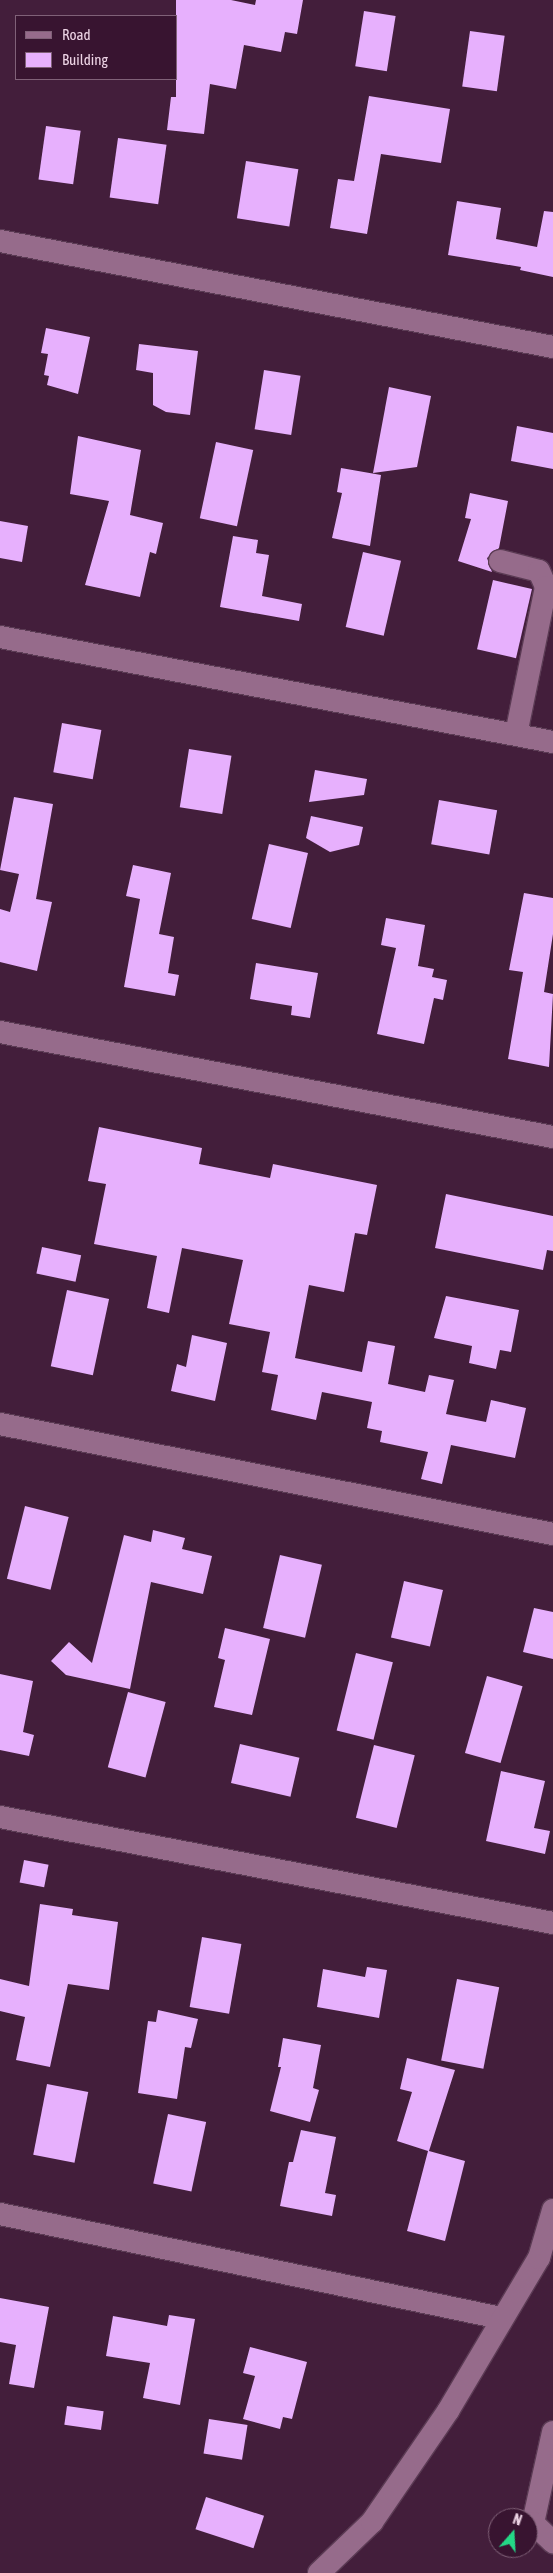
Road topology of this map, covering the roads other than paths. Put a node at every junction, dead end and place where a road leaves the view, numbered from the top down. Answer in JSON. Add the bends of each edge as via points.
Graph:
{"nodes":[{"id":1,"x":0,"y":241,"type":"edge"},
{"id":2,"x":553,"y":347,"type":"edge"},
{"id":3,"x":500,"y":561,"type":"dead end"},
{"id":4,"x":0,"y":637,"type":"edge"},
{"id":5,"x":516,"y":734,"type":"junction"},
{"id":6,"x":553,"y":742,"type":"edge"},
{"id":7,"x":0,"y":1032,"type":"edge"},
{"id":8,"x":553,"y":1137,"type":"edge"},
{"id":9,"x":0,"y":1424,"type":"edge"},
{"id":10,"x":553,"y":1534,"type":"edge"},
{"id":11,"x":0,"y":1817,"type":"edge"},
{"id":12,"x":553,"y":1922,"type":"edge"},
{"id":13,"x":553,"y":2210,"type":"edge"},
{"id":14,"x":0,"y":2214,"type":"edge"},
{"id":15,"x":501,"y":2318,"type":"junction"},
{"id":16,"x":553,"y":2432,"type":"edge"},
{"id":17,"x":553,"y":2542,"type":"edge"},
{"id":18,"x":319,"y":2573,"type":"edge"}],
"edges":[{"from":1,"to":2,"type":"street"},
{"from":3,"to":5,"type":"street","via":[[539,571],[546,587]]},
{"from":4,"to":5,"type":"street"},
{"from":5,"to":6,"type":"street"},
{"from":7,"to":8,"type":"street"},
{"from":9,"to":10,"type":"street"},
{"from":11,"to":12,"type":"street"},
{"from":13,"to":15,"type":"street","via":[[539,2258]]},
{"from":14,"to":15,"type":"street"},
{"from":15,"to":18,"type":"street","via":[[448,2411],[372,2522]]},
{"from":16,"to":17,"type":"street","via":[[533,2523]]}]}
